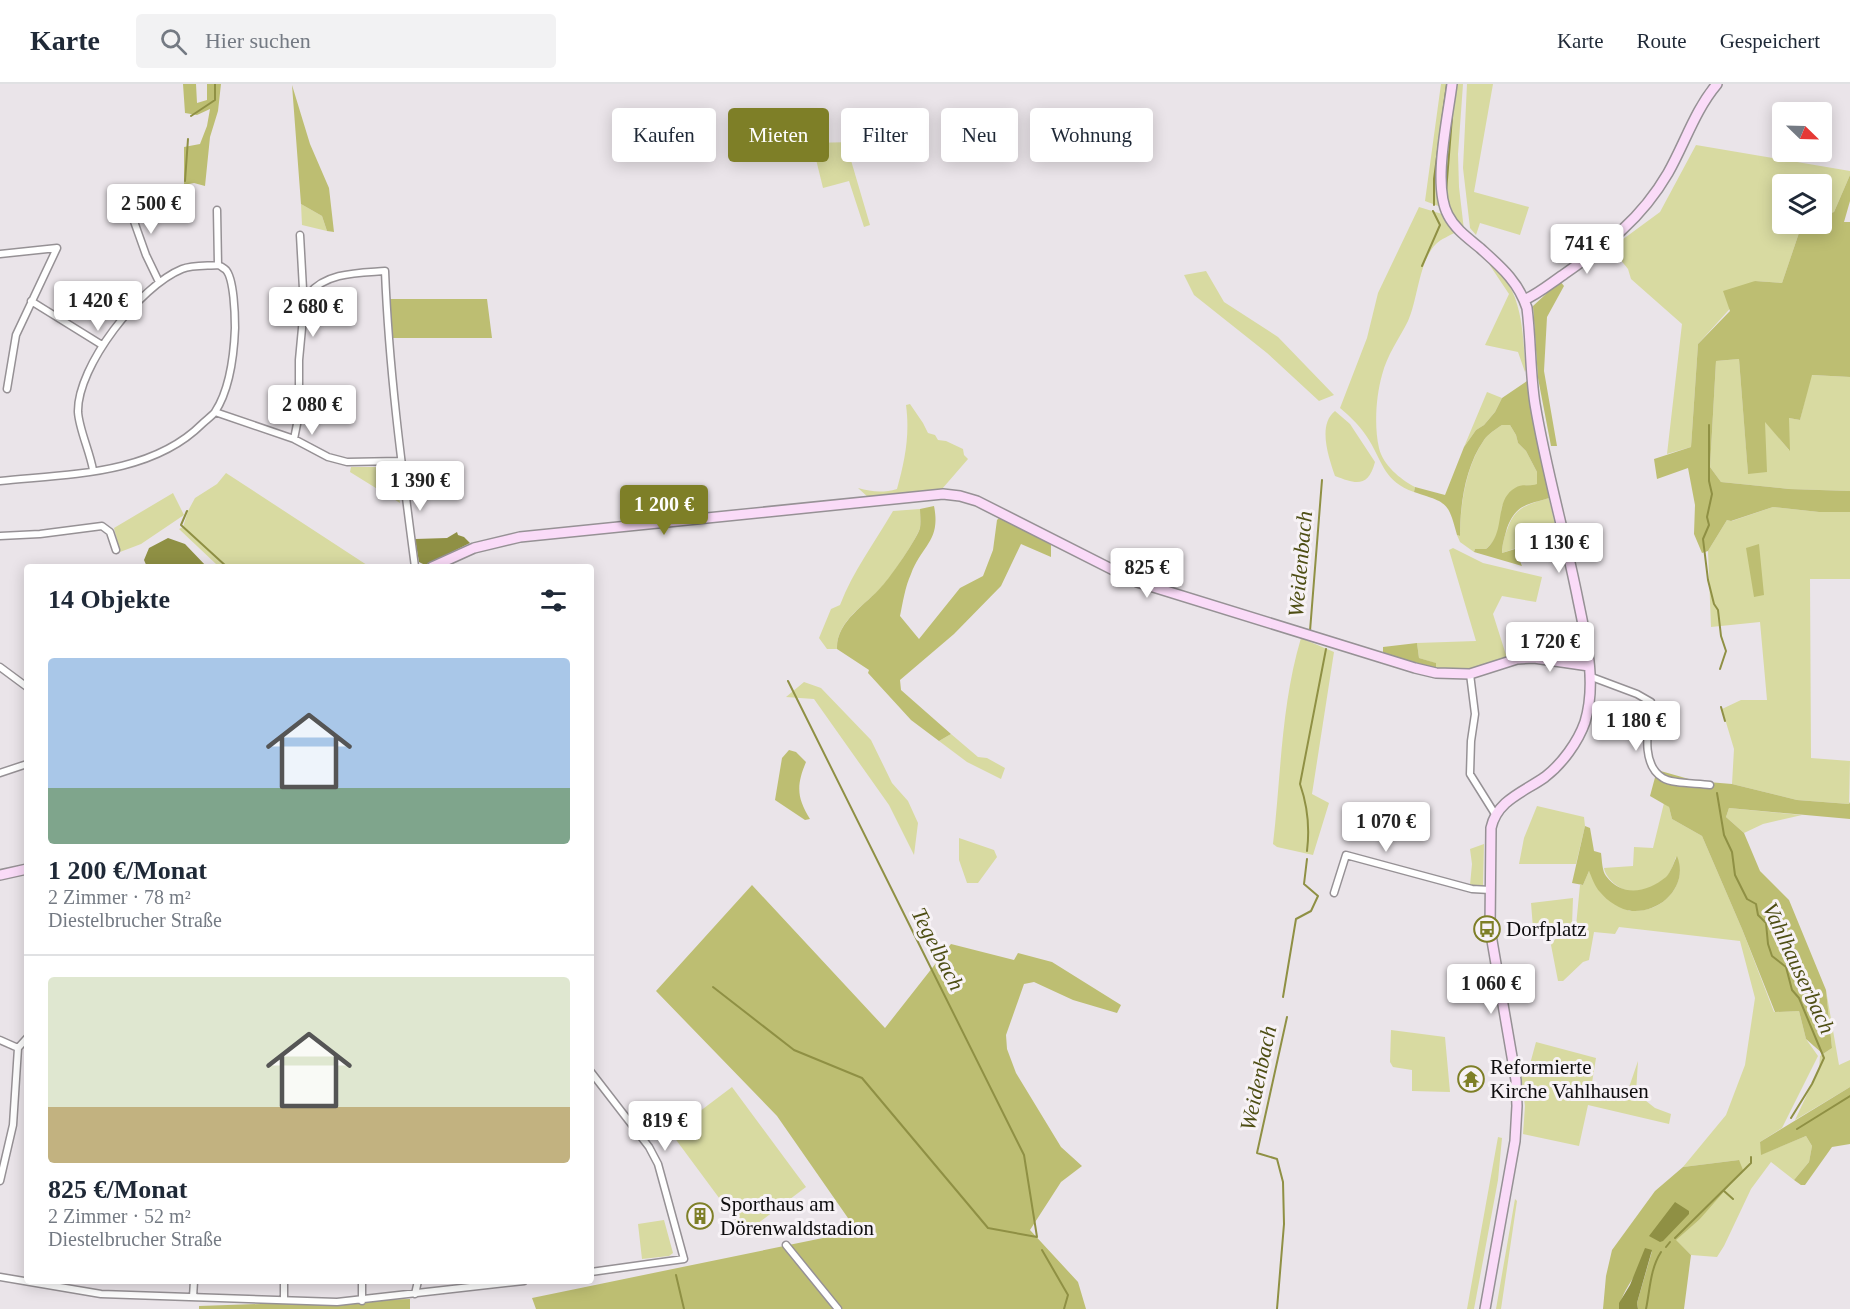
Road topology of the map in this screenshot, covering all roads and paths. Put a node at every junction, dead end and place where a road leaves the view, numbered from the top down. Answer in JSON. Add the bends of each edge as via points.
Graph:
{"nodes":[{"id":1,"x":1452,"y":84,"type":"edge"},
{"id":2,"x":1718,"y":84,"type":"edge"},
{"id":3,"x":125,"y":196,"type":"dead end"},
{"id":4,"x":217,"y":210,"type":"dead end"},
{"id":5,"x":300,"y":235,"type":"dead end"},
{"id":6,"x":0,"y":254,"type":"edge"},
{"id":7,"x":218,"y":265,"type":"junction"},
{"id":8,"x":159,"y":282,"type":"junction"},
{"id":9,"x":1524,"y":300,"type":"junction"},
{"id":10,"x":31,"y":301,"type":"junction"},
{"id":11,"x":304,"y":307,"type":"junction"},
{"id":12,"x":102,"y":345,"type":"junction"},
{"id":13,"x":7,"y":389,"type":"dead end"},
{"id":14,"x":215,"y":412,"type":"junction"},
{"id":15,"x":294,"y":440,"type":"junction"},
{"id":16,"x":400,"y":461,"type":"junction"},
{"id":17,"x":93,"y":470,"type":"junction"},
{"id":18,"x":0,"y":481,"type":"edge"},
{"id":19,"x":0,"y":536,"type":"edge"},
{"id":20,"x":116,"y":550,"type":"dead end"},
{"id":21,"x":415,"y":564,"type":"edge"},
{"id":22,"x":438,"y":564,"type":"edge"},
{"id":23,"x":0,"y":667,"type":"edge"},
{"id":24,"x":1589,"y":671,"type":"junction"},
{"id":25,"x":1470,"y":674,"type":"junction"},
{"id":26,"x":24,"y":685,"type":"edge"},
{"id":27,"x":24,"y":765,"type":"edge"},
{"id":28,"x":0,"y":773,"type":"edge"},
{"id":29,"x":1710,"y":785,"type":"dead end"},
{"id":30,"x":1495,"y":814,"type":"junction"},
{"id":31,"x":24,"y":870,"type":"edge"},
{"id":32,"x":0,"y":875,"type":"edge"},
{"id":33,"x":1490,"y":890,"type":"junction"},
{"id":34,"x":1335,"y":893,"type":"dead end"},
{"id":35,"x":0,"y":1040,"type":"edge"},
{"id":36,"x":24,"y":1041,"type":"edge"},
{"id":37,"x":18,"y":1048,"type":"junction"},
{"id":38,"x":594,"y":1076,"type":"edge"},
{"id":39,"x":0,"y":1181,"type":"edge"},
{"id":40,"x":786,"y":1245,"type":"dead end"},
{"id":41,"x":594,"y":1272,"type":"edge"},
{"id":42,"x":0,"y":1277,"type":"edge"},
{"id":43,"x":24,"y":1281,"type":"edge"},
{"id":44,"x":42,"y":1284,"type":"edge"},
{"id":45,"x":194,"y":1284,"type":"edge"},
{"id":46,"x":284,"y":1284,"type":"edge"},
{"id":47,"x":363,"y":1284,"type":"edge"},
{"id":48,"x":417,"y":1284,"type":"edge"},
{"id":49,"x":499,"y":1284,"type":"edge"},
{"id":50,"x":415,"y":1294,"type":"junction"},
{"id":51,"x":193,"y":1297,"type":"junction"},
{"id":52,"x":284,"y":1300,"type":"junction"},
{"id":53,"x":362,"y":1300,"type":"junction"},
{"id":54,"x":838,"y":1309,"type":"edge"},
{"id":55,"x":1485,"y":1309,"type":"edge"}],
"edges":[{"from":1,"to":9,"type":"street","via":[[1441,177],[1446,210],[1455,225],[1512,278]]},
{"from":2,"to":9,"type":"street","via":[[1707,97],[1654,195],[1632,222]]},
{"from":3,"to":8,"type":"street"},
{"from":4,"to":7,"type":"street"},
{"from":5,"to":11,"type":"street"},
{"from":6,"to":10,"type":"street","via":[[57,248]]},
{"from":7,"to":8,"type":"street","via":[[184,268]]},
{"from":7,"to":14,"type":"street","via":[[226,269],[230,280],[235,327],[231,374]]},
{"from":8,"to":12,"type":"street"},
{"from":9,"to":24,"type":"street","via":[[1535,403],[1576,590]]},
{"from":10,"to":12,"type":"street"},
{"from":10,"to":13,"type":"street","via":[[16,335]]},
{"from":11,"to":15,"type":"street","via":[[299,414]]},
{"from":11,"to":16,"type":"street","via":[[309,294],[339,275],[385,271]]},
{"from":12,"to":17,"type":"street","via":[[83,383],[78,413]]},
{"from":14,"to":15,"type":"street"},
{"from":14,"to":17,"type":"street","via":[[191,435],[165,451]]},
{"from":15,"to":16,"type":"street","via":[[347,462]]},
{"from":16,"to":21,"type":"street"},
{"from":17,"to":18,"type":"street"},
{"from":19,"to":20,"type":"street","via":[[102,526],[110,532]]},
{"from":22,"to":25,"type":"street","via":[[491,542],[520,537],[930,495],[954,496],[977,501],[1137,582],[1415,668]]},
{"from":23,"to":26,"type":"street"},
{"from":24,"to":25,"type":"street","via":[[1547,659],[1522,658]]},
{"from":24,"to":29,"type":"street","via":[[1651,702],[1648,748],[1651,765],[1663,778]]},
{"from":24,"to":30,"type":"street","via":[[1585,720],[1571,748],[1554,769],[1504,803]]},
{"from":25,"to":30,"type":"street","via":[[1475,714],[1470,774]]},
{"from":27,"to":28,"type":"street"},
{"from":30,"to":33,"type":"street","via":[[1491,828]]},
{"from":31,"to":32,"type":"street"},
{"from":33,"to":34,"type":"street","via":[[1475,890],[1346,855]]},
{"from":33,"to":55,"type":"street","via":[[1491,929],[1517,1106],[1515,1141]]},
{"from":35,"to":37,"type":"street"},
{"from":36,"to":37,"type":"street"},
{"from":37,"to":39,"type":"street","via":[[13,1125]]},
{"from":38,"to":41,"type":"street","via":[[654,1155],[684,1259]]},
{"from":40,"to":54,"type":"street"},
{"from":42,"to":43,"type":"street"},
{"from":44,"to":51,"type":"street","via":[[101,1294]]},
{"from":45,"to":51,"type":"street"},
{"from":46,"to":52,"type":"street"},
{"from":47,"to":53,"type":"street"},
{"from":48,"to":50,"type":"street"},
{"from":49,"to":50,"type":"street"},
{"from":50,"to":53,"type":"street"},
{"from":51,"to":52,"type":"street"},
{"from":52,"to":53,"type":"street"}]}
